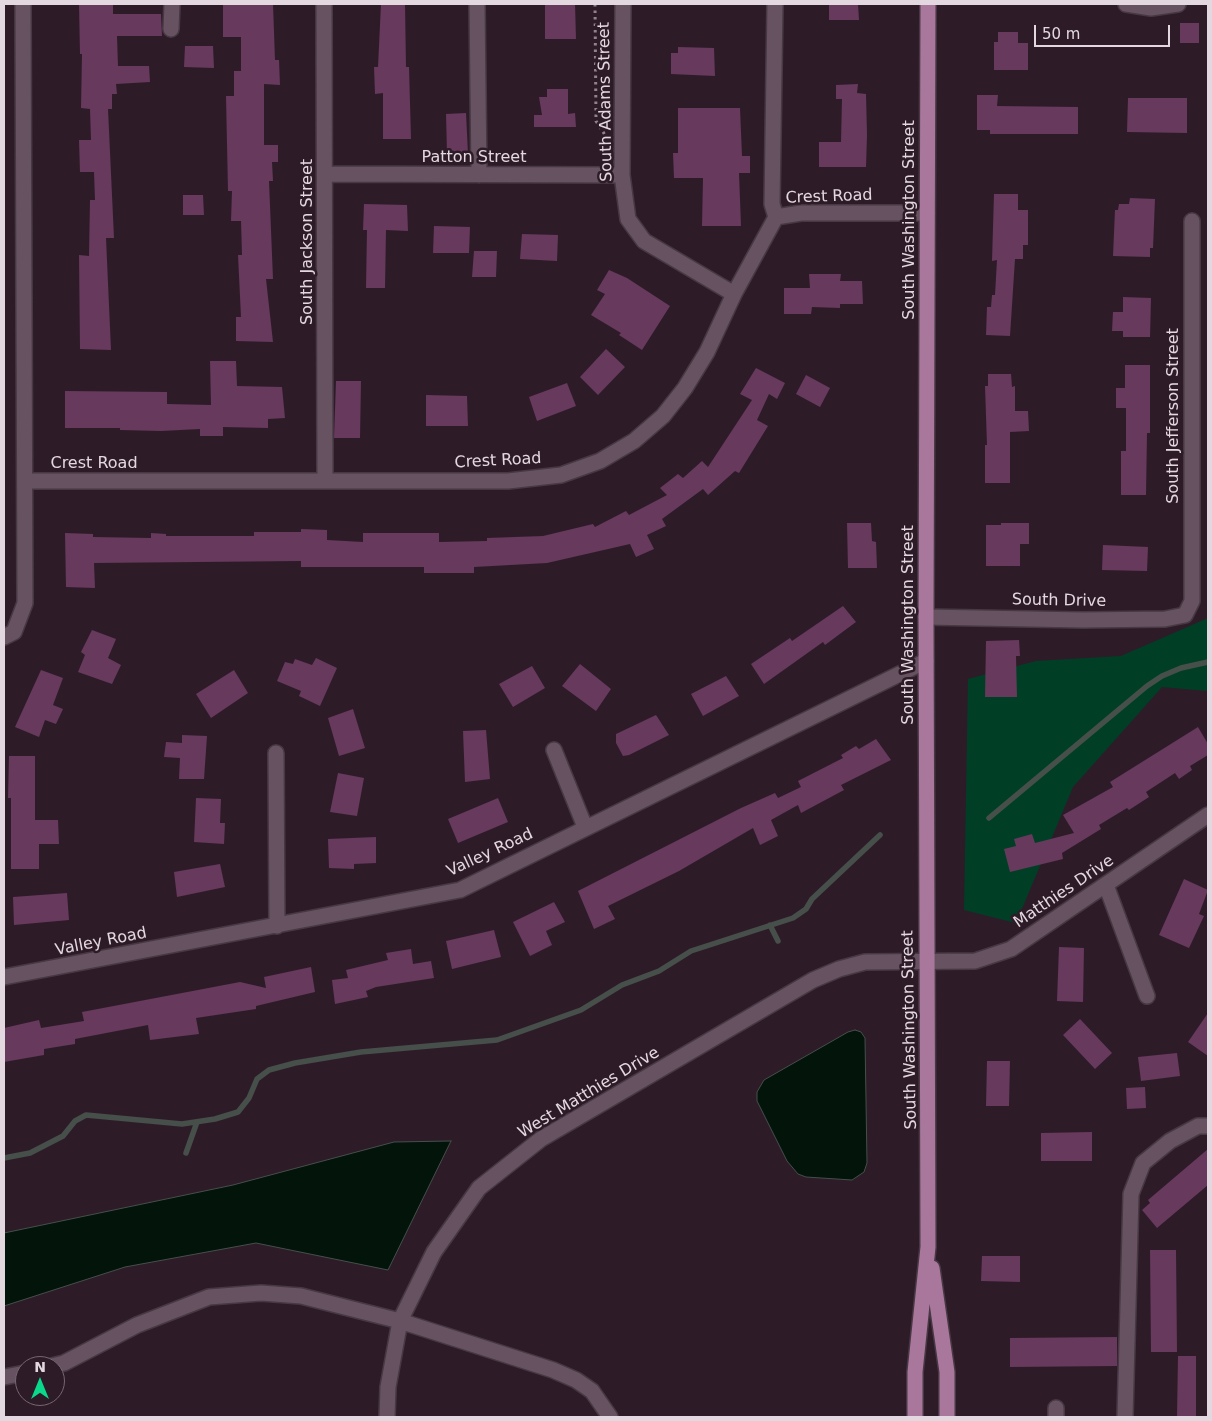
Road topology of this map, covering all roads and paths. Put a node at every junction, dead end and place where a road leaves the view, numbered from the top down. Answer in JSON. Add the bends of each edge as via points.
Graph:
{"nodes":[{"id":1,"x":23,"y":4,"type":"edge"},
{"id":2,"x":172,"y":4,"type":"edge"},
{"id":3,"x":324,"y":4,"type":"edge"},
{"id":4,"x":478,"y":4,"type":"edge"},
{"id":5,"x":595,"y":4,"type":"edge"},
{"id":6,"x":623,"y":4,"type":"edge"},
{"id":7,"x":775,"y":4,"type":"edge"},
{"id":8,"x":928,"y":4,"type":"edge"},
{"id":9,"x":1126,"y":4,"type":"edge"},
{"id":10,"x":1178,"y":4,"type":"edge"},
{"id":11,"x":171,"y":29,"type":"dead end"},
{"id":12,"x":606,"y":143,"type":"dead end"},
{"id":13,"x":326,"y":174,"type":"junction"},
{"id":14,"x":479,"y":175,"type":"junction"},
{"id":15,"x":622,"y":175,"type":"junction"},
{"id":16,"x":928,"y":213,"type":"junction"},
{"id":17,"x":776,"y":217,"type":"junction"},
{"id":18,"x":1192,"y":222,"type":"dead end"},
{"id":19,"x":734,"y":294,"type":"junction"},
{"id":20,"x":325,"y":480,"type":"junction"},
{"id":21,"x":26,"y":482,"type":"junction"},
{"id":22,"x":1188,"y":610,"type":"joint"},
{"id":23,"x":926,"y":617,"type":"junction"},
{"id":24,"x":4,"y":638,"type":"edge"},
{"id":25,"x":926,"y":661,"type":"junction"},
{"id":26,"x":554,"y":750,"type":"dead end"},
{"id":27,"x":276,"y":753,"type":"dead end"},
{"id":28,"x":1208,"y":815,"type":"edge"},
{"id":29,"x":585,"y":827,"type":"junction"},
{"id":30,"x":1106,"y":885,"type":"junction"},
{"id":31,"x":277,"y":926,"type":"junction"},
{"id":32,"x":927,"y":963,"type":"junction"},
{"id":33,"x":4,"y":978,"type":"edge"},
{"id":34,"x":1147,"y":996,"type":"dead end"},
{"id":35,"x":1208,"y":1126,"type":"edge"},
{"id":36,"x":928,"y":1247,"type":"junction"},
{"id":37,"x":400,"y":1321,"type":"junction"},
{"id":38,"x":65,"y":1362,"type":"edge"},
{"id":39,"x":388,"y":1417,"type":"edge"},
{"id":40,"x":610,"y":1417,"type":"edge"},
{"id":41,"x":915,"y":1417,"type":"edge"},
{"id":42,"x":947,"y":1417,"type":"edge"},
{"id":43,"x":1125,"y":1417,"type":"edge"}],
"edges":[{"from":1,"to":21,"type":"street"},
{"from":2,"to":11,"type":"street"},
{"from":3,"to":13,"type":"street","name":"South Jackson Street"},
{"from":4,"to":14,"type":"street"},
{"from":5,"to":12,"type":"path","via":[[596,121],[606,135]]},
{"from":6,"to":15,"type":"street","name":"South Adams Street"},
{"from":7,"to":17,"type":"street","via":[[772,204]]},
{"from":8,"to":16,"type":"main road","name":"South Washington Street"},
{"from":9,"to":10,"type":"street","via":[[1151,8]]},
{"from":13,"to":14,"type":"street","name":"Patton Street"},
{"from":13,"to":20,"type":"street","name":"South Jackson Street"},
{"from":14,"to":15,"type":"street","name":"Patton Street"},
{"from":15,"to":19,"type":"street","name":"South Adams Street","via":[[628,219],[644,242]]},
{"from":16,"to":17,"type":"street","name":"Crest Road","via":[[800,213]]},
{"from":16,"to":23,"type":"main road","name":"South Washington Street"},
{"from":17,"to":19,"type":"street","name":"Crest Road"},
{"from":18,"to":22,"type":"street","name":"South Jefferson Street","via":[[1192,601]]},
{"from":19,"to":20,"type":"street","name":"Crest Road","via":[[707,352],[663,416],[634,441],[600,461],[561,475],[508,482]]},
{"from":20,"to":21,"type":"street","name":"Crest Road"},
{"from":21,"to":24,"type":"street","via":[[25,603],[14,632]]},
{"from":22,"to":23,"type":"street","name":"South Drive","via":[[1185,615],[1165,619]]},
{"from":23,"to":25,"type":"main road","name":"South Washington Street"},
{"from":25,"to":29,"type":"street","name":"Valley Road"},
{"from":25,"to":32,"type":"main road","name":"South Washington Street"},
{"from":26,"to":29,"type":"street"},
{"from":27,"to":31,"type":"street"},
{"from":28,"to":30,"type":"street","name":"Matthies Drive"},
{"from":29,"to":31,"type":"street","name":"Valley Road","via":[[460,890]]},
{"from":30,"to":32,"type":"street","name":"Matthies Drive","via":[[1011,948],[975,961]]},
{"from":30,"to":34,"type":"street"},
{"from":31,"to":33,"type":"street","name":"Valley Road"},
{"from":32,"to":36,"type":"main road","name":"South Washington Street"},
{"from":32,"to":37,"type":"street","name":"West Matthies Drive","via":[[865,962],[813,980],[540,1140],[479,1188],[434,1252]]},
{"from":35,"to":43,"type":"street","via":[[1198,1126],[1170,1141],[1143,1164],[1131,1194]]},
{"from":36,"to":41,"type":"main road","name":"South Washington Street","via":[[915,1372]]},
{"from":36,"to":42,"type":"main road","name":"South Washington Street","via":[[947,1372]]},
{"from":37,"to":38,"type":"street","via":[[301,1296],[262,1292],[209,1297],[137,1325]]},
{"from":37,"to":39,"type":"street","name":"West Matthies Drive","via":[[388,1387]]},
{"from":37,"to":40,"type":"street","via":[[576,1380],[592,1391]]}]}
